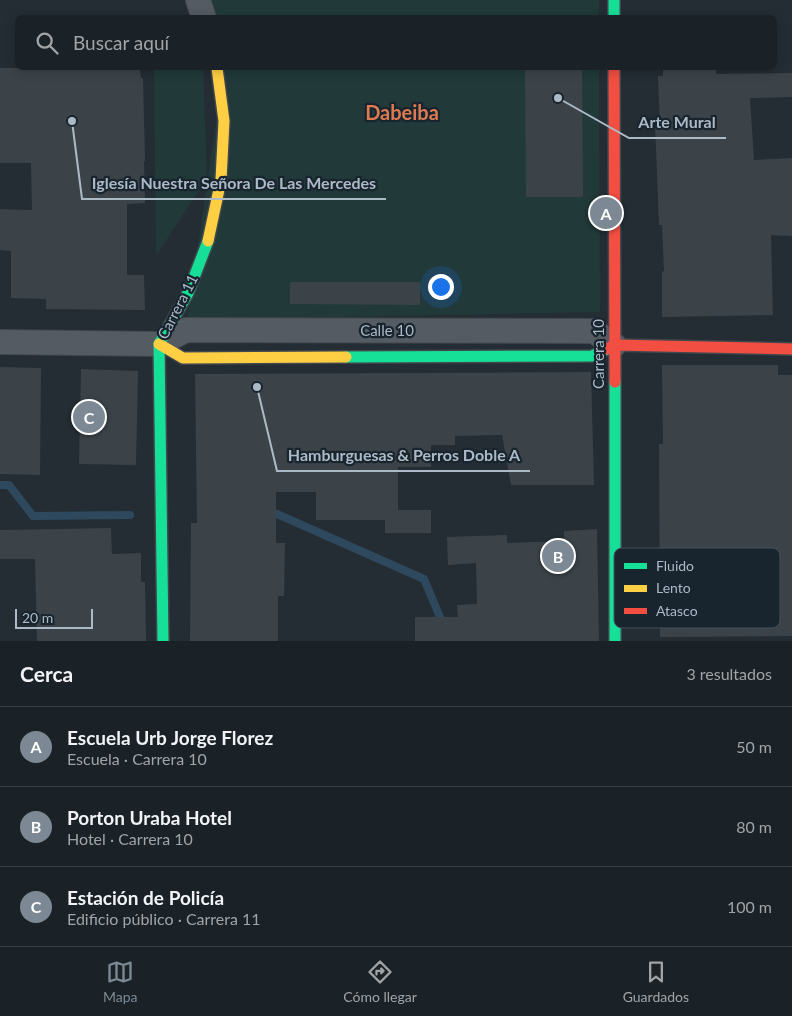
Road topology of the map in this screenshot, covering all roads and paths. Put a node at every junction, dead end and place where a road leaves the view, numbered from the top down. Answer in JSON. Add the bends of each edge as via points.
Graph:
{"nodes":[{"id":1,"x":198,"y":0,"type":"edge"},
{"id":2,"x":614,"y":0,"type":"edge"},
{"id":3,"x":203,"y":15,"type":"edge"},
{"id":4,"x":614,"y":15,"type":"edge"},
{"id":5,"x":217,"y":70,"type":"edge"},
{"id":6,"x":614,"y":70,"type":"edge"},
{"id":7,"x":0,"y":342,"type":"edge"},
{"id":8,"x":159,"y":344,"type":"junction"},
{"id":9,"x":614,"y":345,"type":"junction"},
{"id":10,"x":792,"y":348,"type":"edge"},
{"id":11,"x":615,"y":548,"type":"edge"},
{"id":12,"x":615,"y":628,"type":"edge"},
{"id":13,"x":163,"y":641,"type":"edge"},
{"id":14,"x":615,"y":641,"type":"edge"}],
"edges":[{"from":1,"to":3,"type":"street"},
{"from":2,"to":4,"type":"street"},
{"from":5,"to":8,"type":"street","name":"Carrera 11","via":[[224,121],[222,170],[209,238],[188,293]]},
{"from":6,"to":9,"type":"street","name":"Carrera 10"},
{"from":7,"to":8,"type":"street","name":"Calle 10"},
{"from":8,"to":9,"type":"street","name":"Calle 10","via":[[186,330],[594,331]]},
{"from":8,"to":13,"type":"street","name":"Carrera 11"},
{"from":9,"to":10,"type":"street"},
{"from":9,"to":11,"type":"street","name":"Carrera 10"},
{"from":12,"to":14,"type":"street","name":"Carrera 10"}]}
